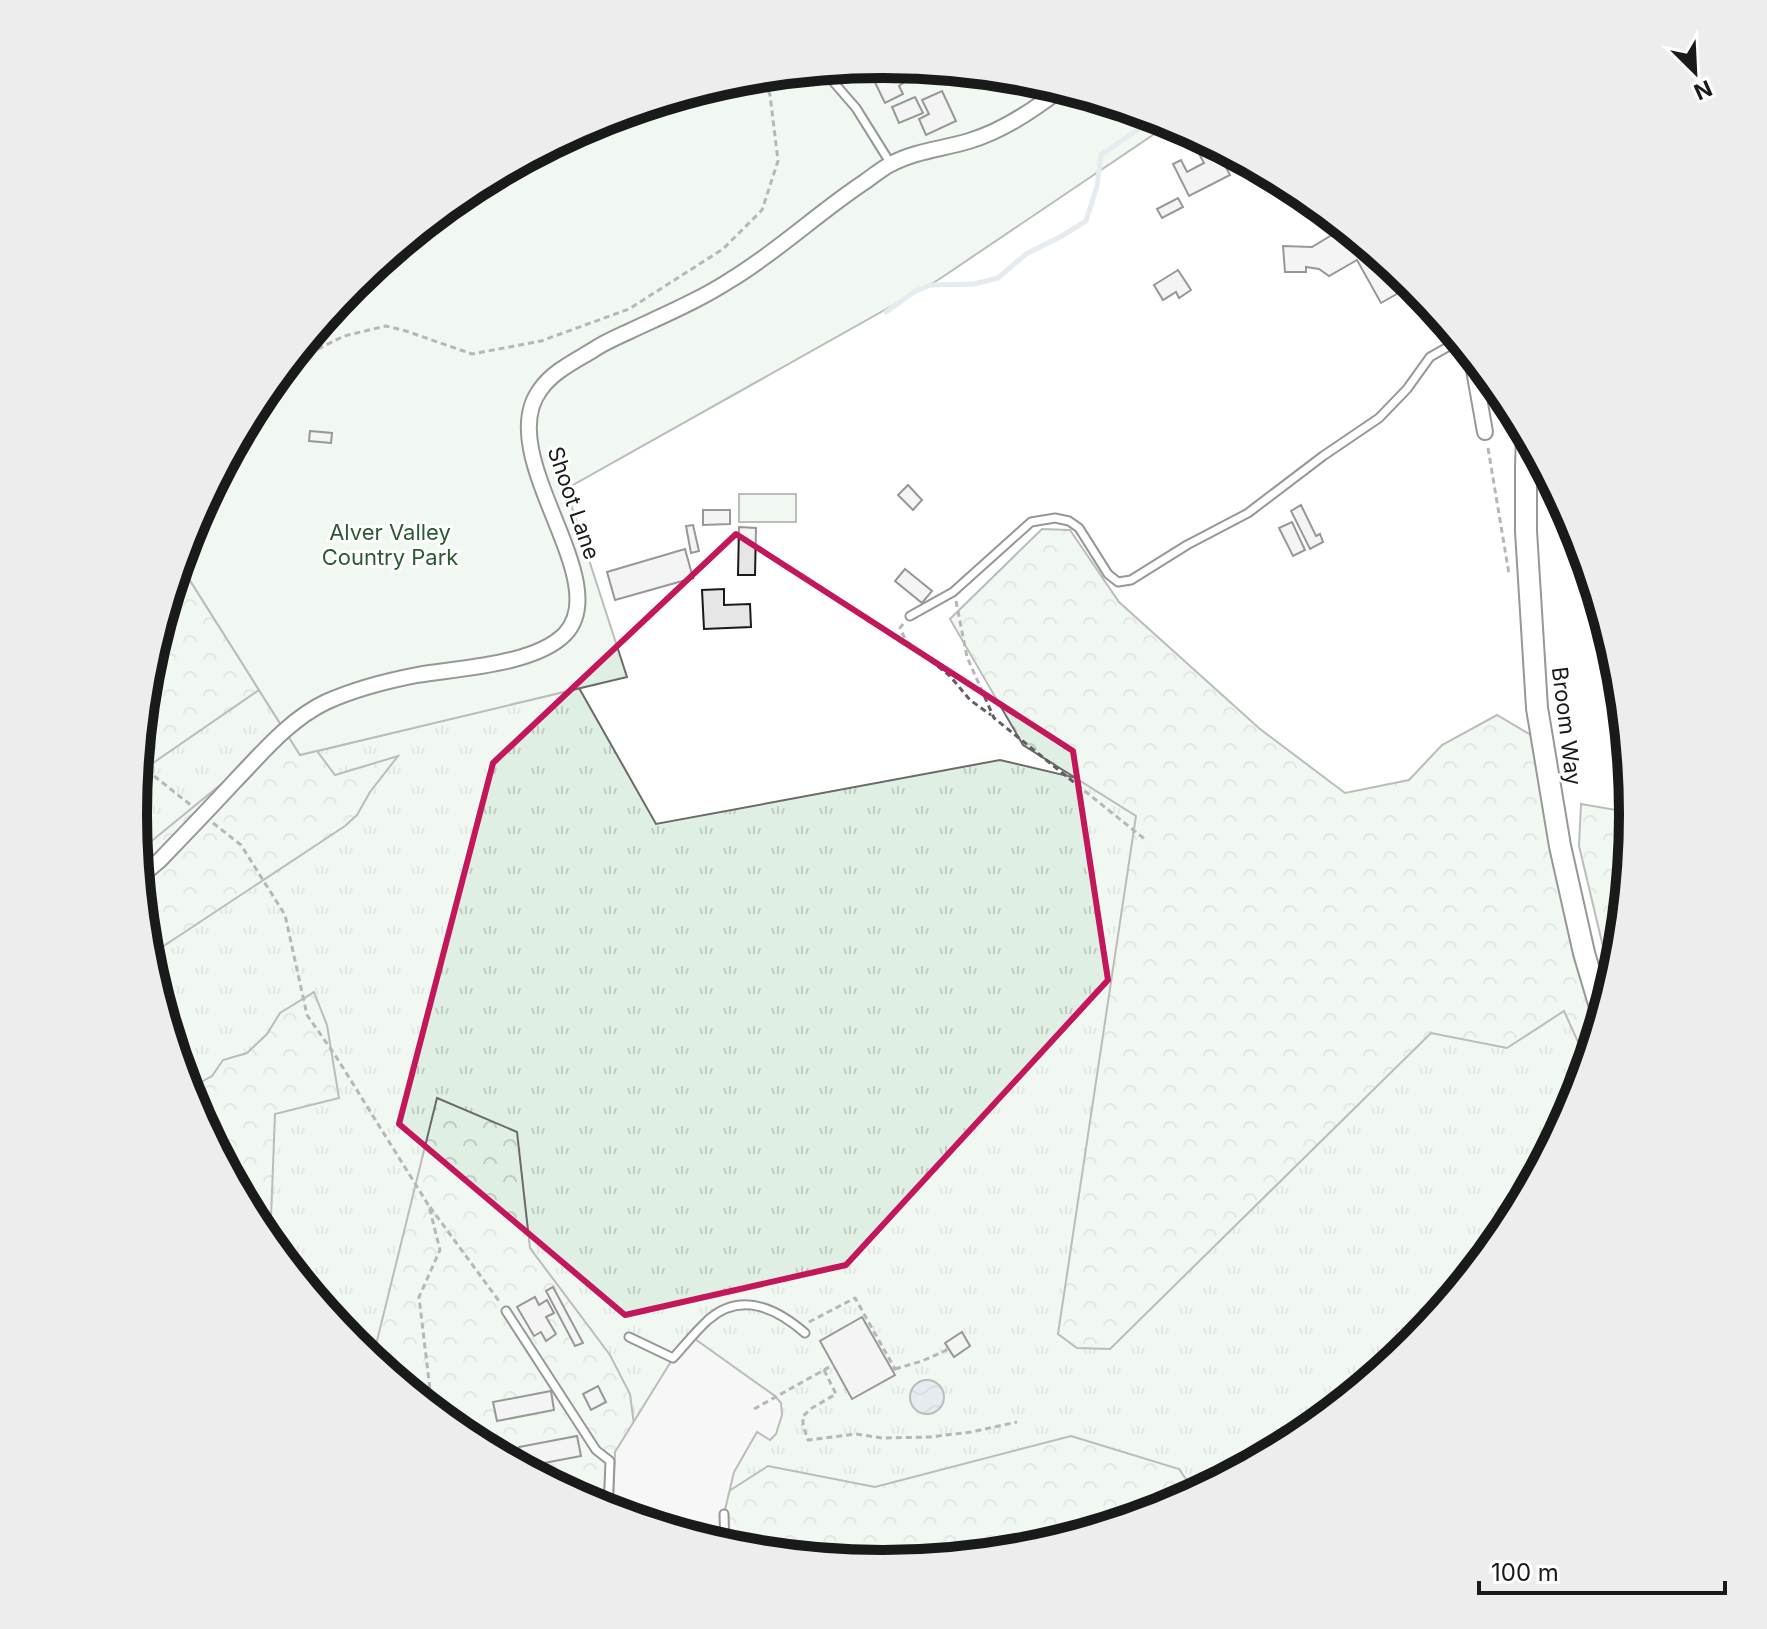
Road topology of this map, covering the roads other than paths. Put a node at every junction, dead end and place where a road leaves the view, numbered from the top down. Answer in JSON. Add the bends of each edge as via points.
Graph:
{"nodes":[{"id":1,"x":832,"y":80,"type":"edge"},
{"id":2,"x":1050,"y":97,"type":"edge"},
{"id":3,"x":891,"y":164,"type":"junction"},
{"id":4,"x":1451,"y":345,"type":"edge"},
{"id":5,"x":1475,"y":376,"type":"edge"},
{"id":6,"x":1485,"y":432,"type":"road end"},
{"id":7,"x":1526,"y":456,"type":"edge"},
{"id":8,"x":910,"y":616,"type":"road end"},
{"id":9,"x":150,"y":869,"type":"edge"},
{"id":10,"x":1597,"y":997,"type":"edge"},
{"id":11,"x":506,"y":1311,"type":"road end"},
{"id":12,"x":802,"y":1330,"type":"road end"},
{"id":13,"x":629,"y":1337,"type":"dead end"},
{"id":14,"x":609,"y":1497,"type":"edge"},
{"id":15,"x":724,"y":1514,"type":"dead end"},
{"id":16,"x":725,"y":1533,"type":"edge"}],
"edges":[{"from":1,"to":3,"type":"lane"},
{"from":2,"to":3,"type":"street","name":"Shoot Lane","via":[[1000,129]]},
{"from":3,"to":9,"type":"street","name":"Shoot Lane","via":[[733,279],[599,346],[539,391],[530,413],[529,440],[579,594],[566,633],[506,661],[414,676],[322,703],[277,737]]},
{"from":4,"to":8,"type":"lane","via":[[1430,357],[1407,389],[1354,437],[1248,513],[1131,580],[1118,582],[1108,574],[1079,528],[1055,518],[1031,522],[957,589]]},
{"from":5,"to":6,"type":"street"},
{"from":7,"to":10,"type":"main road","name":"Broom Way","via":[[1537,708],[1560,846]]},
{"from":11,"to":14,"type":"lane","via":[[596,1450],[610,1461]]},
{"from":12,"to":13,"type":"lane","via":[[788,1317],[746,1305],[709,1319],[673,1358]]},
{"from":15,"to":16,"type":"lane"}]}
